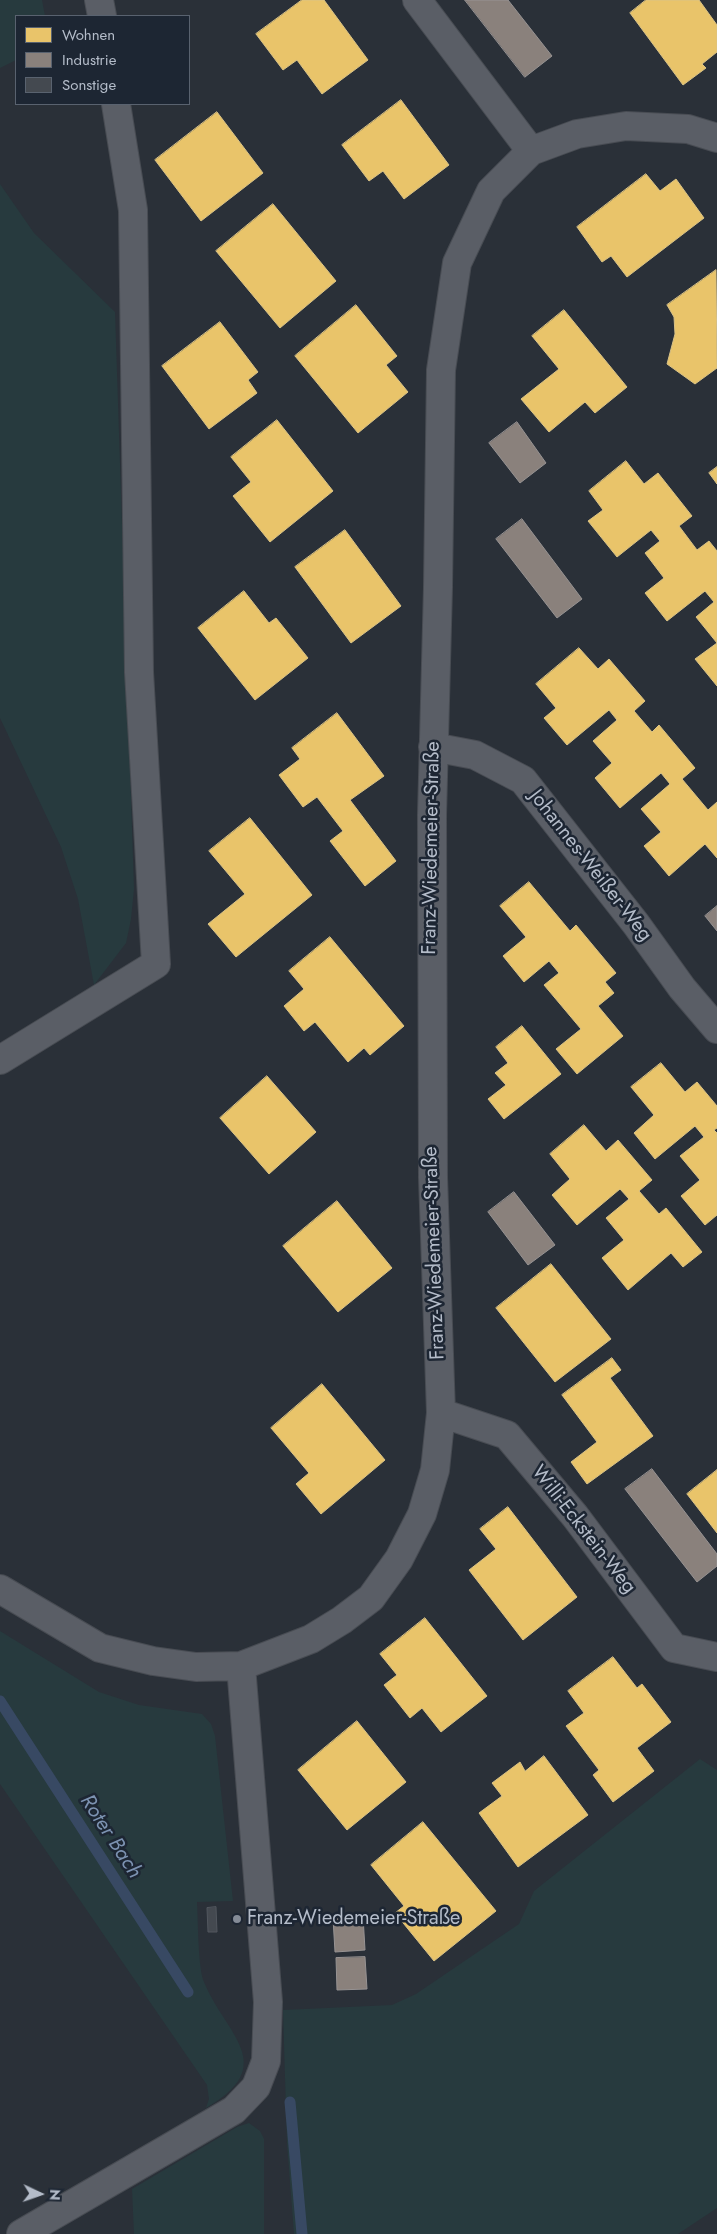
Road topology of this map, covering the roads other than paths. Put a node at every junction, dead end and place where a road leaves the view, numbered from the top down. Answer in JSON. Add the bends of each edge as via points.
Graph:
{"nodes":[{"id":1,"x":99,"y":0,"type":"edge"},
{"id":2,"x":417,"y":0,"type":"edge"},
{"id":3,"x":102,"y":15,"type":"edge"},
{"id":4,"x":116,"y":105,"type":"edge"},
{"id":5,"x":717,"y":138,"type":"edge"},
{"id":6,"x":531,"y":151,"type":"junction"},
{"id":7,"x":433,"y":747,"type":"junction"},
{"id":8,"x":717,"y":1029,"type":"edge"},
{"id":9,"x":0,"y":1060,"type":"edge"},
{"id":10,"x":441,"y":1413,"type":"junction"},
{"id":11,"x":0,"y":1589,"type":"edge"},
{"id":12,"x":717,"y":1657,"type":"edge"},
{"id":13,"x":241,"y":1666,"type":"junction"},
{"id":14,"x":21,"y":2234,"type":"edge"}],
"edges":[{"from":1,"to":3,"type":"street"},
{"from":2,"to":6,"type":"street"},
{"from":4,"to":9,"type":"street","via":[[134,210],[139,672],[156,964]]},
{"from":5,"to":6,"type":"street","name":"Franz-Wiedemeier-Straße","via":[[688,129],[626,126],[576,134]]},
{"from":6,"to":7,"type":"street","name":"Franz-Wiedemeier-Straße","via":[[490,191],[457,263],[441,370]]},
{"from":7,"to":8,"type":"street","name":"Johannes-Weißer-Weg","via":[[475,755],[523,780]]},
{"from":7,"to":10,"type":"street","name":"Franz-Wiedemeier-Straße","via":[[431,1036],[435,1285]]},
{"from":10,"to":12,"type":"street","name":"Willi-Eckstein-Weg","via":[[507,1435],[576,1516],[674,1648]]},
{"from":10,"to":13,"type":"street","name":"Franz-Wiedemeier-Straße","via":[[435,1470],[422,1514],[398,1559],[371,1598],[311,1639]]},
{"from":11,"to":13,"type":"street","name":"Franz-Wiedemeier-Straße","via":[[100,1648],[196,1667]]},
{"from":13,"to":14,"type":"street","via":[[268,2002],[266,2061],[256,2087],[234,2110]]}]}
